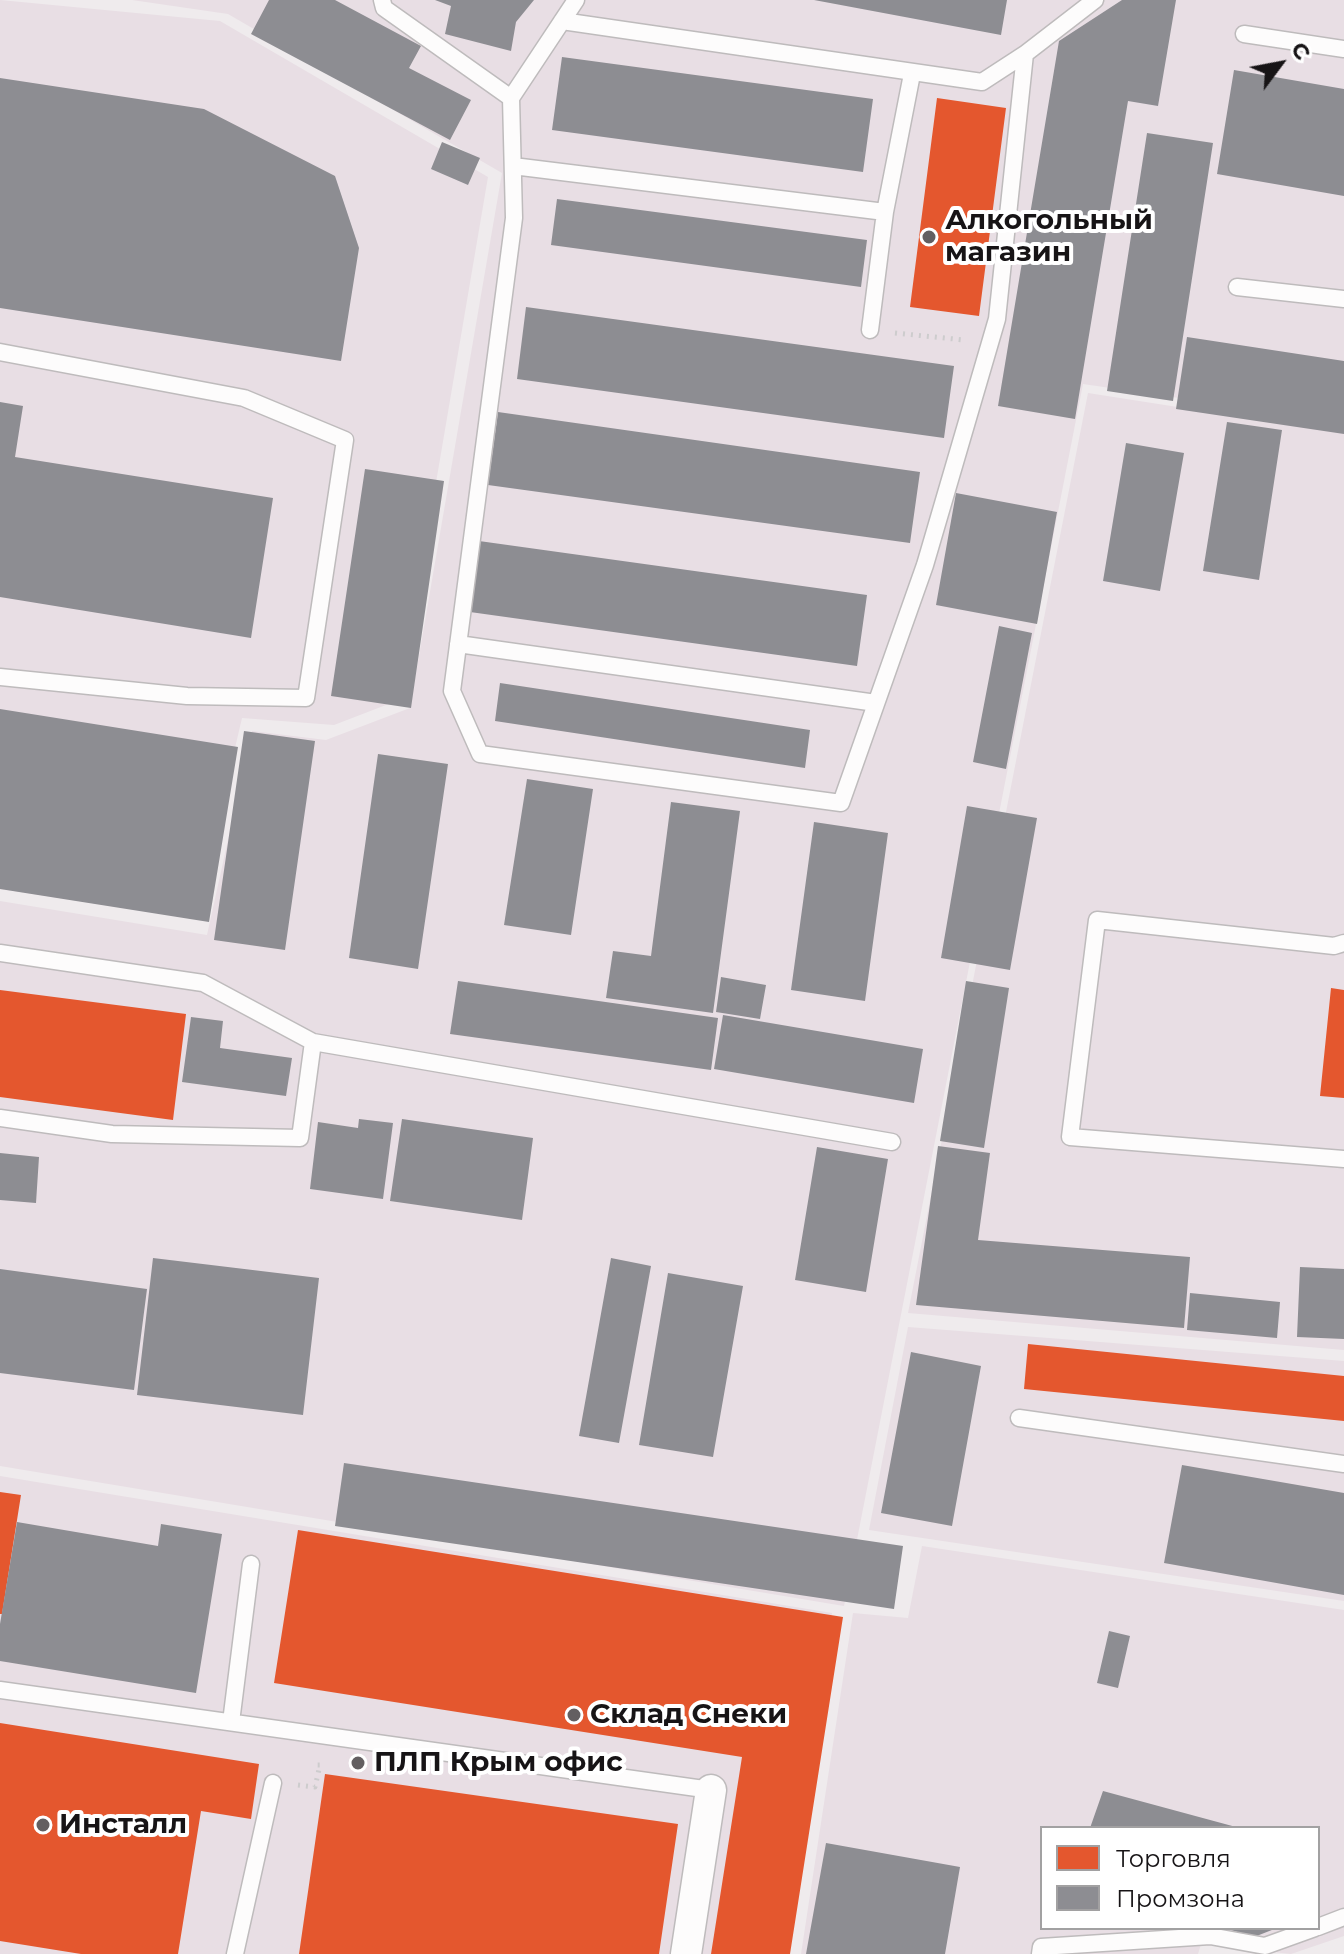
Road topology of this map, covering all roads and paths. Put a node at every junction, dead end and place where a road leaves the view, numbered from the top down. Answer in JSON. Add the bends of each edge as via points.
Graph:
{"nodes":[{"id":1,"x":382,"y":0,"type":"edge"},
{"id":2,"x":576,"y":0,"type":"edge"},
{"id":3,"x":1095,"y":0,"type":"edge"},
{"id":4,"x":562,"y":21,"type":"junction"},
{"id":5,"x":1244,"y":34,"type":"dead end"},
{"id":6,"x":1344,"y":49,"type":"edge"},
{"id":7,"x":1025,"y":54,"type":"junction"},
{"id":8,"x":912,"y":74,"type":"junction"},
{"id":9,"x":511,"y":98,"type":"junction"},
{"id":10,"x":513,"y":166,"type":"junction"},
{"id":11,"x":885,"y":212,"type":"junction"},
{"id":12,"x":1237,"y":287,"type":"dead end"},
{"id":13,"x":1344,"y":299,"type":"edge"},
{"id":14,"x":870,"y":330,"type":"joint"},
{"id":15,"x":990,"y":342,"type":"junction"},
{"id":16,"x":0,"y":352,"type":"edge"},
{"id":17,"x":458,"y":644,"type":"junction"},
{"id":18,"x":0,"y":677,"type":"edge"},
{"id":19,"x":876,"y":703,"type":"junction"},
{"id":20,"x":1344,"y":943,"type":"edge"},
{"id":21,"x":0,"y":953,"type":"edge"},
{"id":22,"x":313,"y":1042,"type":"junction"},
{"id":23,"x":0,"y":1118,"type":"edge"},
{"id":24,"x":892,"y":1142,"type":"dead end"},
{"id":25,"x":1344,"y":1159,"type":"edge"},
{"id":26,"x":1019,"y":1418,"type":"dead end"},
{"id":27,"x":1344,"y":1464,"type":"edge"},
{"id":28,"x":251,"y":1564,"type":"dead end"},
{"id":29,"x":0,"y":1690,"type":"edge"},
{"id":30,"x":231,"y":1722,"type":"junction"},
{"id":31,"x":273,"y":1783,"type":"dead end"},
{"id":32,"x":711,"y":1790,"type":"joint"},
{"id":33,"x":1344,"y":1917,"type":"edge"},
{"id":34,"x":1320,"y":1926,"type":"edge"},
{"id":35,"x":1308,"y":1930,"type":"edge"},
{"id":36,"x":235,"y":1954,"type":"edge"},
{"id":37,"x":686,"y":1954,"type":"edge"},
{"id":38,"x":1040,"y":1954,"type":"edge"}],
"edges":[{"from":1,"to":9,"type":"lane","via":[[384,8]]},
{"from":2,"to":4,"type":"lane"},
{"from":3,"to":7,"type":"lane"},
{"from":4,"to":8,"type":"lane"},
{"from":4,"to":9,"type":"lane"},
{"from":5,"to":6,"type":"lane"},
{"from":7,"to":8,"type":"lane","via":[[982,82]]},
{"from":7,"to":15,"type":"lane","via":[[997,319]]},
{"from":8,"to":11,"type":"lane"},
{"from":9,"to":10,"type":"lane"},
{"from":10,"to":11,"type":"lane"},
{"from":10,"to":17,"type":"lane","via":[[514,218]]},
{"from":11,"to":14,"type":"lane"},
{"from":12,"to":13,"type":"lane"},
{"from":14,"to":15,"type":"path"},
{"from":15,"to":19,"type":"lane","via":[[925,565]]},
{"from":16,"to":18,"type":"lane","via":[[244,398],[345,440],[306,698],[187,696]]},
{"from":17,"to":19,"type":"lane"},
{"from":17,"to":19,"type":"lane","via":[[452,691],[480,754],[841,803]]},
{"from":20,"to":25,"type":"lane","via":[[1097,920],[1070,1137]]},
{"from":21,"to":22,"type":"lane","via":[[203,983]]},
{"from":22,"to":23,"type":"lane","via":[[300,1138],[112,1134]]},
{"from":22,"to":24,"type":"lane"},
{"from":26,"to":27,"type":"lane"},
{"from":28,"to":30,"type":"lane"},
{"from":29,"to":30,"type":"lane"},
{"from":30,"to":32,"type":"lane"},
{"from":31,"to":36,"type":"lane"},
{"from":32,"to":37,"type":"street"},
{"from":33,"to":34,"type":"lane"},
{"from":35,"to":38,"type":"lane","via":[[1265,1946],[1210,1936],[1041,1947]]}]}
